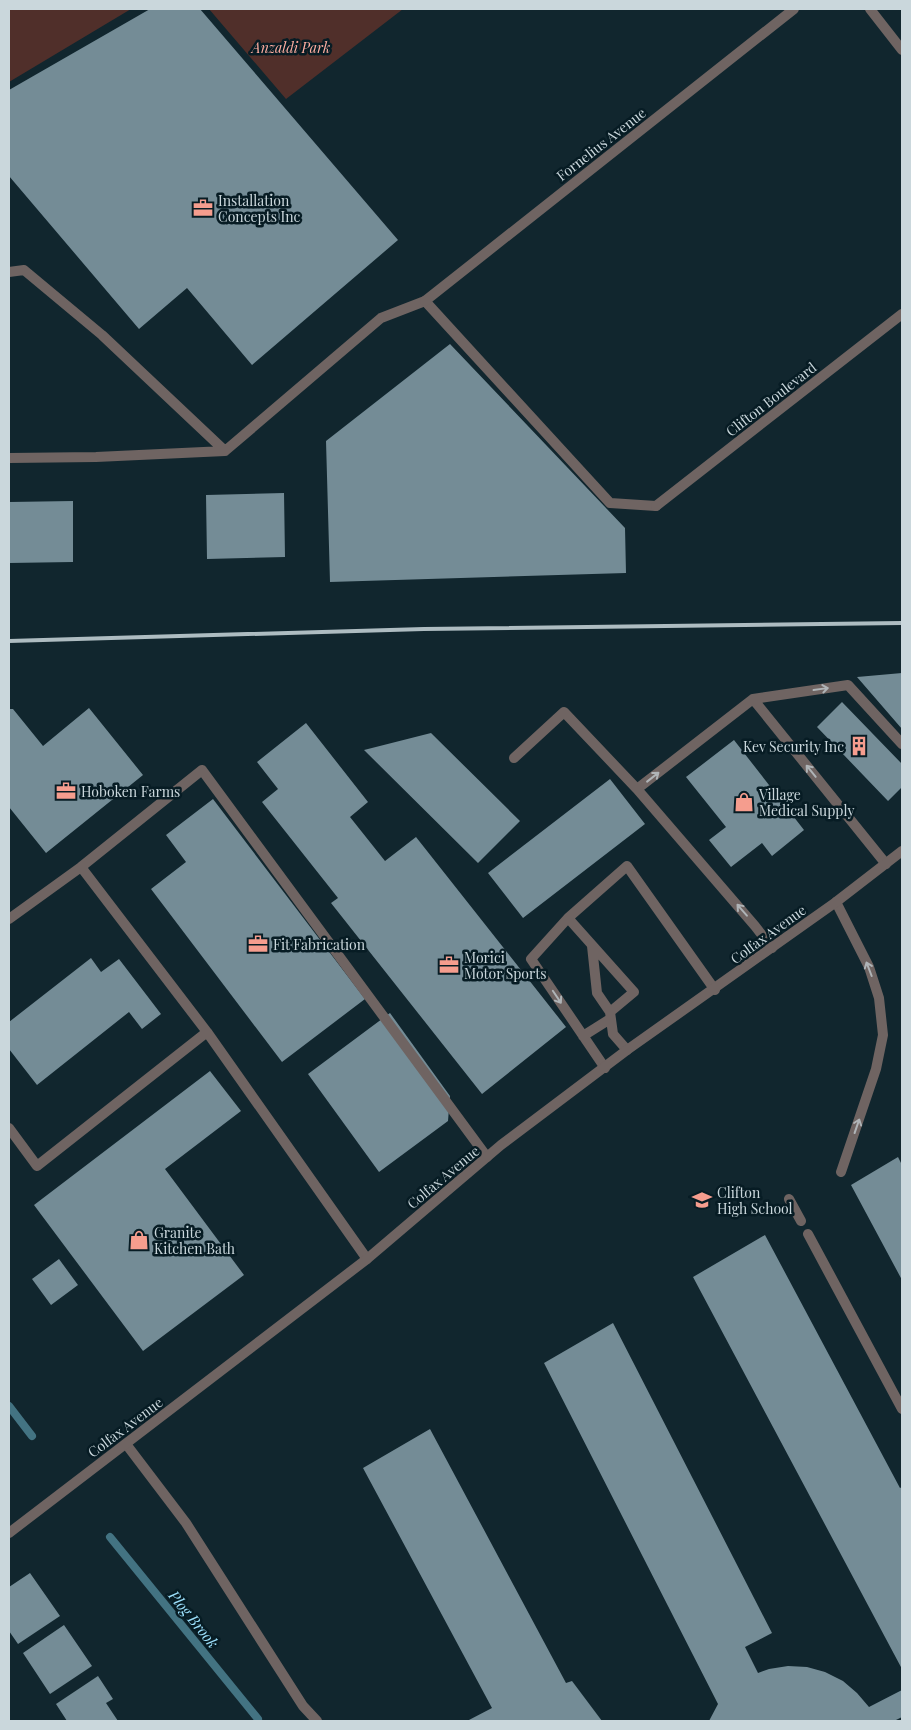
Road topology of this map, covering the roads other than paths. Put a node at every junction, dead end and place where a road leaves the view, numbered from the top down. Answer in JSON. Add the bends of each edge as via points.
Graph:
{"nodes":[{"id":1,"x":794,"y":9,"type":"edge"},
{"id":2,"x":870,"y":9,"type":"edge"},
{"id":3,"x":902,"y":50,"type":"edge"},
{"id":4,"x":9,"y":272,"type":"edge"},
{"id":5,"x":425,"y":300,"type":"junction"},
{"id":6,"x":902,"y":314,"type":"edge"},
{"id":7,"x":225,"y":452,"type":"junction"},
{"id":8,"x":9,"y":458,"type":"edge"},
{"id":9,"x":752,"y":699,"type":"junction"},
{"id":10,"x":902,"y":744,"type":"edge"},
{"id":11,"x":514,"y":758,"type":"dead end"},
{"id":12,"x":637,"y":789,"type":"junction"},
{"id":13,"x":902,"y":851,"type":"edge"},
{"id":14,"x":886,"y":864,"type":"junction"},
{"id":15,"x":81,"y":867,"type":"junction"},
{"id":16,"x":836,"y":902,"type":"junction"},
{"id":17,"x":568,"y":918,"type":"junction"},
{"id":18,"x":9,"y":919,"type":"edge"},
{"id":19,"x":592,"y":946,"type":"junction"},
{"id":20,"x":772,"y":948,"type":"junction"},
{"id":21,"x":715,"y":990,"type":"junction"},
{"id":22,"x":610,"y":1015,"type":"junction"},
{"id":23,"x":207,"y":1032,"type":"junction"},
{"id":24,"x":583,"y":1036,"type":"junction"},
{"id":25,"x":627,"y":1050,"type":"junction"},
{"id":26,"x":605,"y":1068,"type":"junction"},
{"id":27,"x":9,"y":1128,"type":"edge"},
{"id":28,"x":487,"y":1157,"type":"junction"},
{"id":29,"x":841,"y":1172,"type":"dead end"},
{"id":30,"x":789,"y":1199,"type":"dead end"},
{"id":31,"x":801,"y":1221,"type":"dead end"},
{"id":32,"x":808,"y":1234,"type":"dead end"},
{"id":33,"x":367,"y":1259,"type":"junction"},
{"id":34,"x":902,"y":1409,"type":"edge"},
{"id":35,"x":126,"y":1444,"type":"junction"},
{"id":36,"x":9,"y":1533,"type":"edge"},
{"id":37,"x":317,"y":1721,"type":"edge"}],
"edges":[{"from":1,"to":5,"type":"street","name":"Fornelius Avenue"},
{"from":2,"to":3,"type":"street"},
{"from":4,"to":7,"type":"street","via":[[24,270],[102,336]]},
{"from":5,"to":6,"type":"street","name":"Clifton Boulevard","via":[[610,503],[656,506]]},
{"from":5,"to":7,"type":"street","name":"Fornelius Avenue","via":[[381,318]]},
{"from":7,"to":8,"type":"street"},
{"from":9,"to":10,"type":"street","one_way":true,"via":[[848,686]]},
{"from":12,"to":9,"type":"street","one_way":true},
{"from":14,"to":9,"type":"street","one_way":true},
{"from":11,"to":12,"type":"street","via":[[564,712]]},
{"from":20,"to":12,"type":"street","one_way":true},
{"from":13,"to":14,"type":"street","name":"Colfax Avenue"},
{"from":14,"to":16,"type":"street","name":"Colfax Avenue"},
{"from":15,"to":18,"type":"street"},
{"from":15,"to":23,"type":"street"},
{"from":15,"to":28,"type":"street","via":[[202,770]]},
{"from":16,"to":20,"type":"street","name":"Colfax Avenue"},
{"from":29,"to":16,"type":"street","one_way":true,"via":[[876,1069],[883,1035],[879,998],[869,967]]},
{"from":17,"to":19,"type":"street"},
{"from":17,"to":21,"type":"street","via":[[628,866]]},
{"from":17,"to":24,"type":"street","one_way":true,"via":[[531,959]]},
{"from":19,"to":22,"type":"street","via":[[597,993]]},
{"from":19,"to":22,"type":"street","via":[[634,992]]},
{"from":20,"to":21,"type":"street","name":"Colfax Avenue"},
{"from":21,"to":25,"type":"street","name":"Colfax Avenue"},
{"from":22,"to":24,"type":"street"},
{"from":22,"to":25,"type":"street","via":[[613,1034]]},
{"from":23,"to":27,"type":"street","via":[[37,1166]]},
{"from":23,"to":33,"type":"street"},
{"from":24,"to":26,"type":"street"},
{"from":25,"to":26,"type":"street","name":"Colfax Avenue"},
{"from":26,"to":28,"type":"street","name":"Colfax Avenue"},
{"from":28,"to":33,"type":"street","name":"Colfax Avenue"},
{"from":30,"to":31,"type":"street"},
{"from":32,"to":34,"type":"street"},
{"from":33,"to":35,"type":"street","name":"Colfax Avenue"},
{"from":35,"to":36,"type":"street","name":"Colfax Avenue"},
{"from":35,"to":37,"type":"street","via":[[186,1523],[303,1706]]}]}
